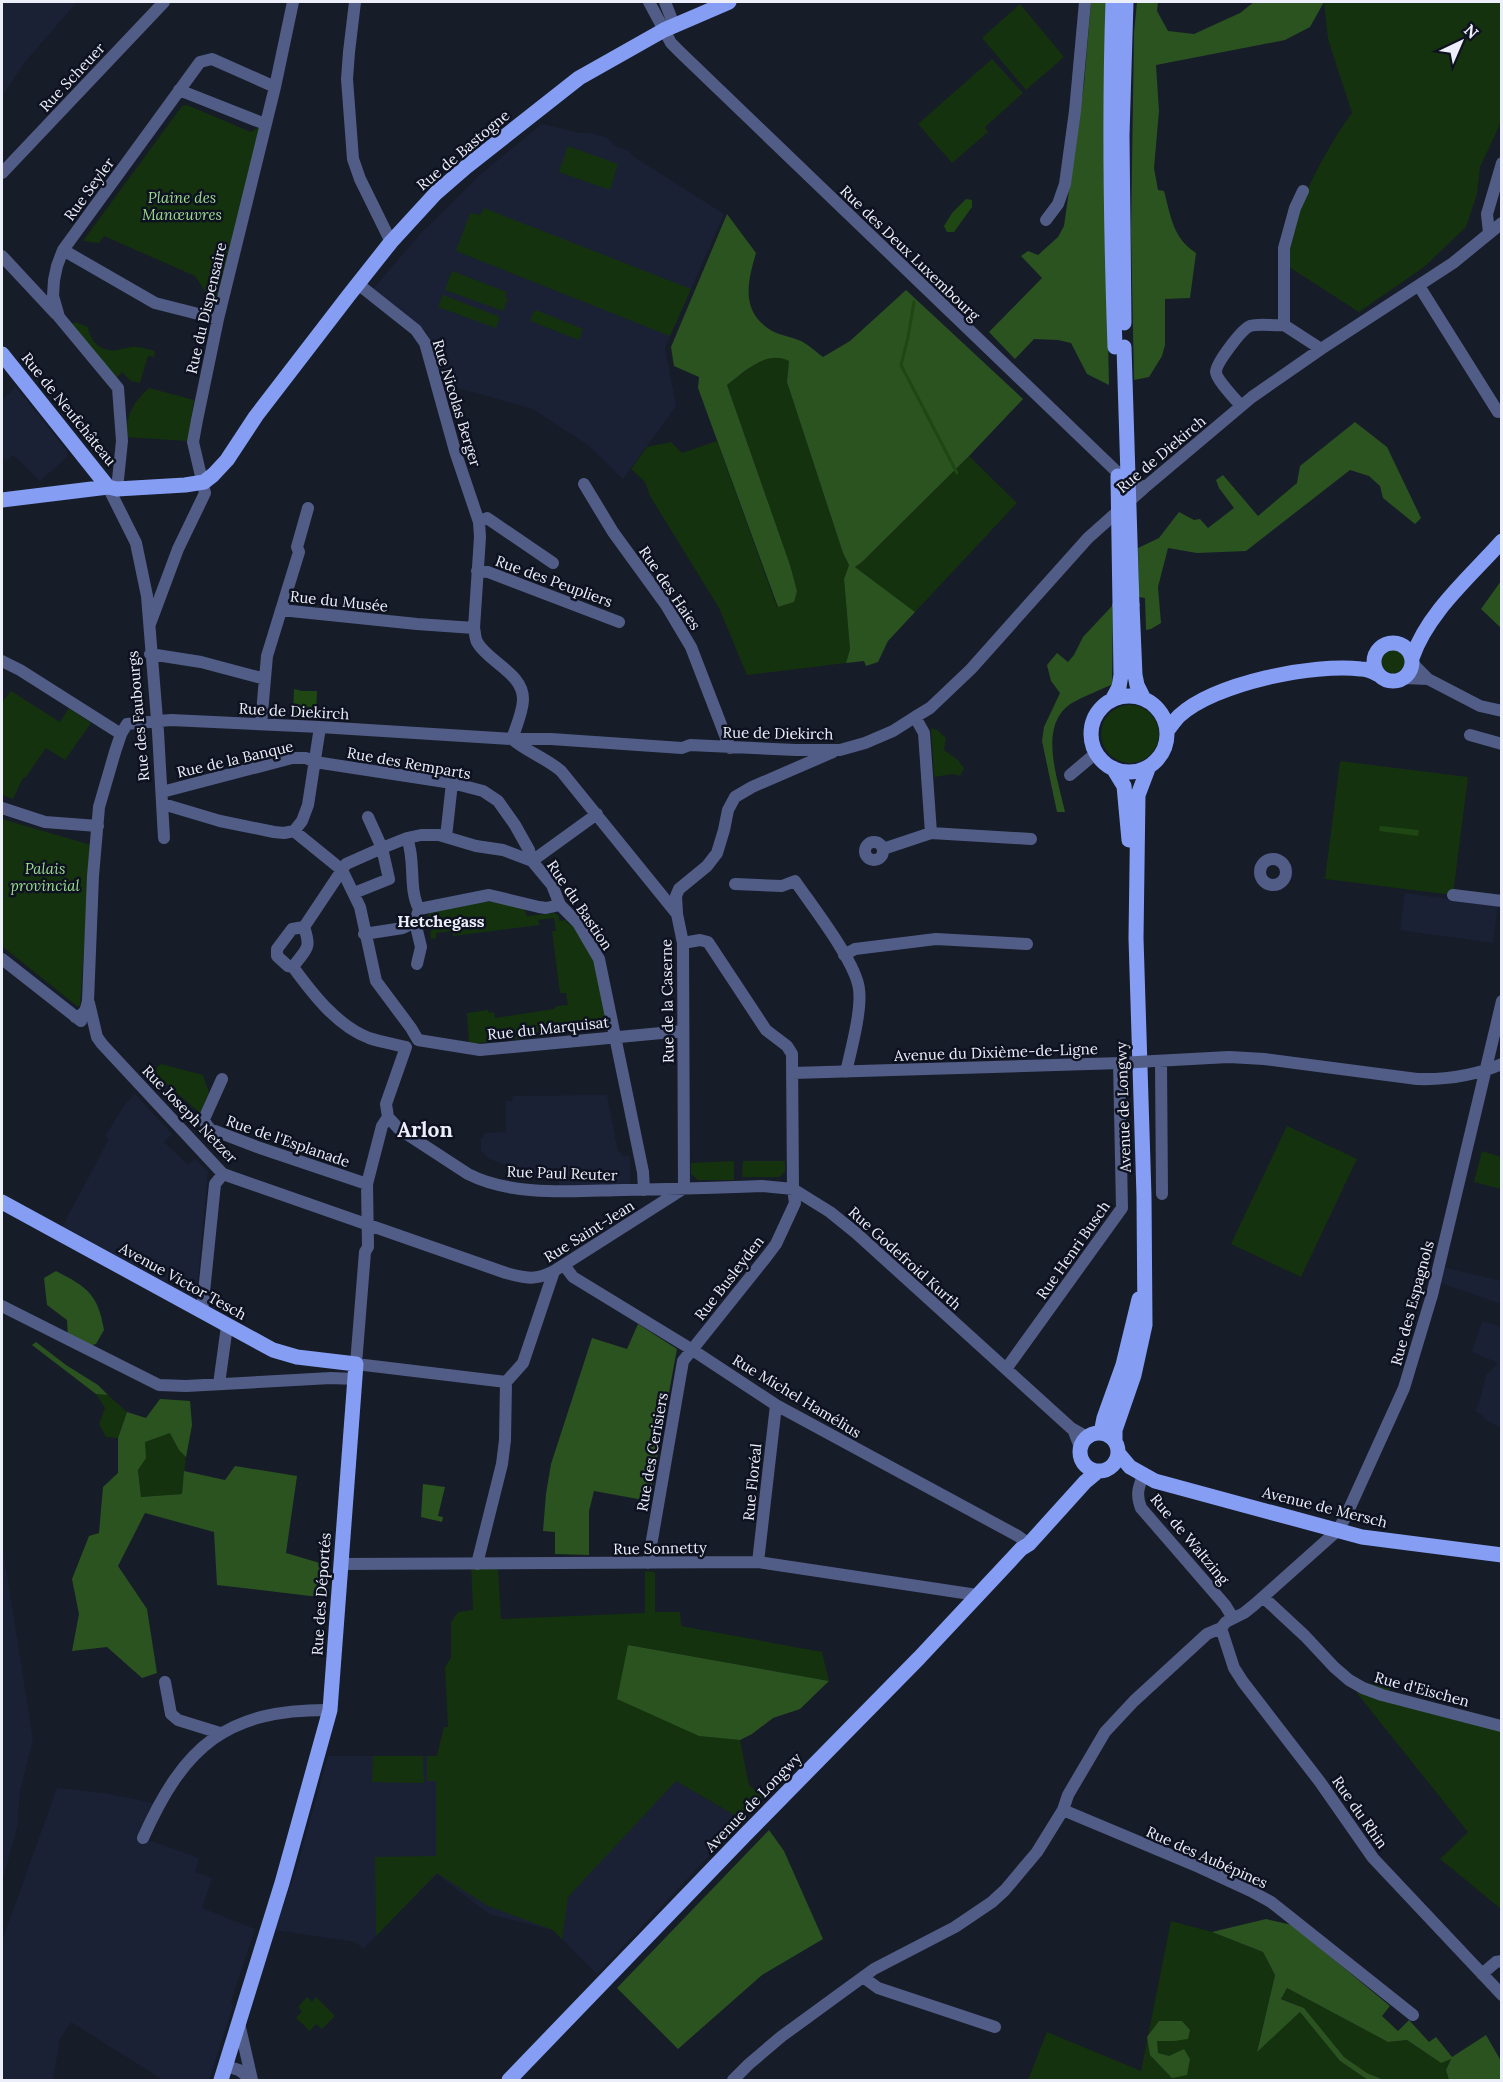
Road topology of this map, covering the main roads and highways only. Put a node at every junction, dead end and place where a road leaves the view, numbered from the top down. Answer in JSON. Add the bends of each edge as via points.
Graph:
{"nodes":[{"id":1,"x":729,"y":2,"type":"edge"},
{"id":2,"x":1113,"y":2,"type":"edge"},
{"id":3,"x":1126,"y":2,"type":"edge"},
{"id":4,"x":1120,"y":347,"type":"junction"},
{"id":5,"x":2,"y":354,"type":"edge"},
{"id":6,"x":112,"y":488,"type":"junction"},
{"id":7,"x":2,"y":500,"type":"edge"},
{"id":8,"x":1502,"y":541,"type":"edge"},
{"id":9,"x":1126,"y":605,"type":"junction"},
{"id":10,"x":1427,"y":624,"type":"junction"},
{"id":11,"x":1396,"y":644,"type":"junction"},
{"id":12,"x":1378,"y":651,"type":"junction"},
{"id":13,"x":1412,"y":660,"type":"junction"},
{"id":14,"x":1339,"y":668,"type":"junction"},
{"id":15,"x":1379,"y":675,"type":"junction"},
{"id":16,"x":1112,"y":700,"type":"junction"},
{"id":17,"x":1149,"y":702,"type":"junction"},
{"id":18,"x":1196,"y":705,"type":"junction"},
{"id":19,"x":1167,"y":731,"type":"junction"},
{"id":20,"x":1149,"y":766,"type":"junction"},
{"id":21,"x":1113,"y":768,"type":"junction"},
{"id":22,"x":1136,"y":938,"type":"junction"},
{"id":23,"x":2,"y":1202,"type":"edge"},
{"id":24,"x":1144,"y":1276,"type":"junction"},
{"id":25,"x":356,"y":1371,"type":"joint"},
{"id":26,"x":1088,"y":1444,"type":"junction"},
{"id":27,"x":1117,"y":1447,"type":"junction"},
{"id":28,"x":1103,"y":1470,"type":"junction"},
{"id":29,"x":1143,"y":1476,"type":"junction"},
{"id":30,"x":1025,"y":1544,"type":"junction"},
{"id":31,"x":1502,"y":1555,"type":"edge"},
{"id":32,"x":226,"y":2066,"type":"edge"},
{"id":33,"x":509,"y":2080,"type":"edge"}],
"edges":[{"from":1,"to":6,"type":"main road","name":"Rue de Bastogne","via":[[669,28],[579,78],[436,193],[391,242],[213,475],[204,482],[177,486]]},
{"from":2,"to":4,"type":"main road","via":[[1110,204]]},
{"from":3,"to":4,"type":"main road"},
{"from":4,"to":9,"type":"main road","bridge":true},
{"from":5,"to":6,"type":"main road","name":"Rue de Neufchâteau"},
{"from":6,"to":7,"type":"main road"},
{"from":8,"to":10,"type":"main road"},
{"from":9,"to":16,"type":"main road","via":[[1121,675]]},
{"from":9,"to":17,"type":"main road","via":[[1137,686]]},
{"from":10,"to":11,"type":"main road"},
{"from":10,"to":13,"type":"main road"},
{"from":11,"to":12,"type":"main road","via":[[1385,645]]},
{"from":11,"to":13,"type":"main road","via":[[1406,648]]},
{"from":12,"to":14,"type":"main road","via":[[1363,661]]},
{"from":12,"to":15,"type":"main road","via":[[1375,663]]},
{"from":13,"to":15,"type":"main road","via":[[1404,678],[1391,681]]},
{"from":14,"to":15,"type":"main road","via":[[1364,669]]},
{"from":14,"to":18,"type":"main road","via":[[1282,674]]},
{"from":16,"to":17,"type":"main road","via":[[1134,696]]},
{"from":16,"to":21,"type":"main road","via":[[1102,707],[1093,723],[1092,741],[1096,753]]},
{"from":17,"to":18,"type":"main road","via":[[1176,708]]},
{"from":17,"to":19,"type":"main road","via":[[1160,712]]},
{"from":18,"to":19,"type":"main road","via":[[1179,716]]},
{"from":19,"to":20,"type":"main road","via":[[1163,751]]},
{"from":20,"to":21,"type":"main road","via":[[1125,772]]},
{"from":20,"to":22,"type":"main road","via":[[1138,795]]},
{"from":21,"to":22,"type":"main road","via":[[1126,794]]},
{"from":22,"to":24,"type":"main road","name":"Avenue de Longwy"},
{"from":23,"to":25,"type":"main road","name":"Avenue Victor Tesch","via":[[273,1350],[333,1362]]},
{"from":24,"to":26,"type":"main road","name":"Avenue de Longwy","via":[[1123,1365],[1104,1418]]},
{"from":24,"to":27,"type":"main road","name":"Avenue de Longwy","via":[[1145,1325],[1134,1375],[1115,1430]]},
{"from":25,"to":32,"type":"main road","name":"Rue des Déportés","via":[[330,1710]]},
{"from":26,"to":27,"type":"main road","via":[[1111,1437]]},
{"from":26,"to":28,"type":"main road","via":[[1088,1468]]},
{"from":26,"to":30,"type":"main road","name":"Avenue de Longwy","via":[[1073,1484]]},
{"from":27,"to":28,"type":"main road","via":[[1114,1465]]},
{"from":27,"to":29,"type":"main road","name":"Avenue de Mersch","via":[[1130,1467]]},
{"from":28,"to":29,"type":"main road","name":"Avenue de Mersch"},
{"from":28,"to":30,"type":"main road","name":"Avenue de Longwy","via":[[1085,1482]]},
{"from":29,"to":31,"type":"main road","name":"Avenue de Mersch","via":[[1337,1532]]},
{"from":30,"to":33,"type":"main road","name":"Avenue de Longwy"}]}
